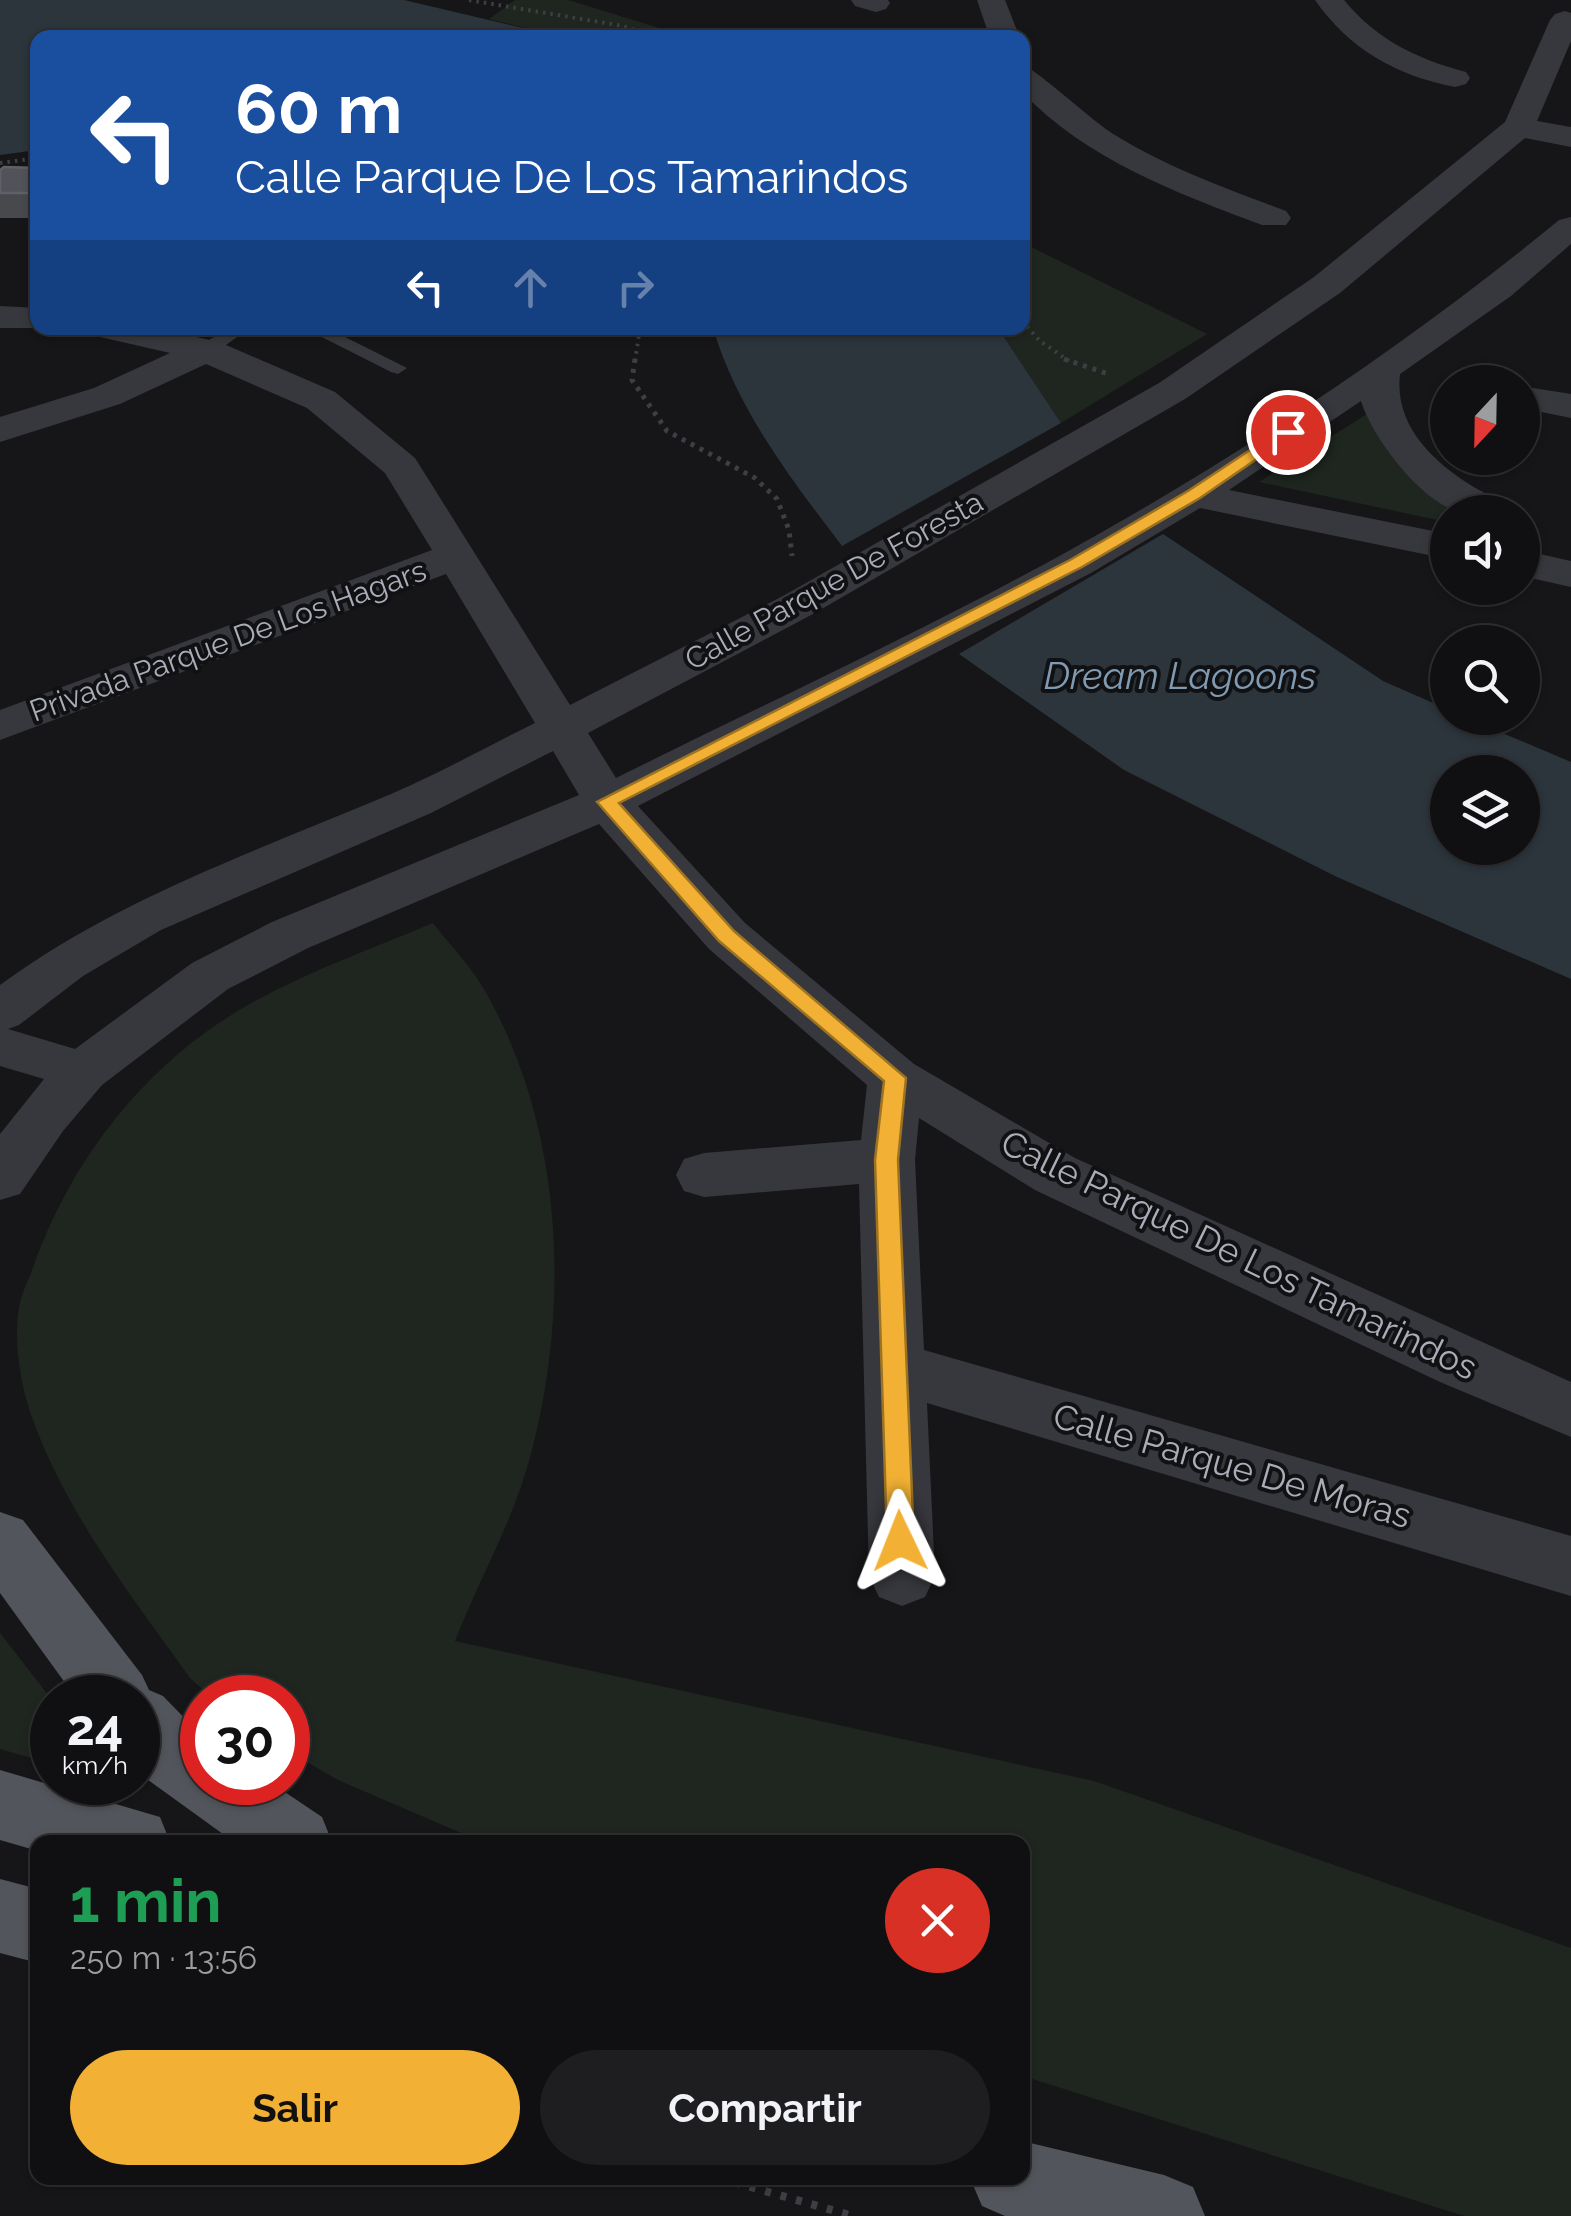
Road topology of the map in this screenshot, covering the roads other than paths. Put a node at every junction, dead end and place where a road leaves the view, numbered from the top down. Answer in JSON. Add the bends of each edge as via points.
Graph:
{"nodes":[{"id":1,"x":991,"y":0,"type":"edge"},
{"id":2,"x":1328,"y":0,"type":"edge"},
{"id":3,"x":1557,"y":14,"type":"edge"},
{"id":4,"x":1002,"y":30,"type":"edge"},
{"id":5,"x":1455,"y":78,"type":"dead end"},
{"id":6,"x":1030,"y":82,"type":"edge"},
{"id":7,"x":1520,"y":127,"type":"junction"},
{"id":8,"x":1571,"y":137,"type":"edge"},
{"id":9,"x":1274,"y":218,"type":"dead end"},
{"id":10,"x":1570,"y":229,"type":"edge"},
{"id":11,"x":0,"y":317,"type":"edge"},
{"id":12,"x":30,"y":319,"type":"edge"},
{"id":13,"x":141,"y":335,"type":"edge"},
{"id":14,"x":230,"y":335,"type":"edge"},
{"id":15,"x":328,"y":335,"type":"edge"},
{"id":16,"x":206,"y":350,"type":"junction"},
{"id":17,"x":398,"y":368,"type":"dead end"},
{"id":18,"x":1382,"y":370,"type":"junction"},
{"id":19,"x":1540,"y":401,"type":"edge"},
{"id":20,"x":1571,"y":406,"type":"edge"},
{"id":21,"x":0,"y":430,"type":"edge"},
{"id":22,"x":1194,"y":495,"type":"junction"},
{"id":23,"x":1455,"y":495,"type":"edge"},
{"id":24,"x":1540,"y":529,"type":"edge"},
{"id":25,"x":1571,"y":535,"type":"edge"},
{"id":26,"x":1430,"y":543,"type":"edge"},
{"id":27,"x":457,"y":556,"type":"junction"},
{"id":28,"x":1540,"y":567,"type":"edge"},
{"id":29,"x":1571,"y":574,"type":"edge"},
{"id":30,"x":0,"y":726,"type":"edge"},
{"id":31,"x":564,"y":728,"type":"junction"},
{"id":32,"x":607,"y":802,"type":"junction"},
{"id":33,"x":0,"y":1012,"type":"edge"},
{"id":34,"x":0,"y":1046,"type":"edge"},
{"id":35,"x":83,"y":1072,"type":"junction"},
{"id":36,"x":895,"y":1078,"type":"junction"},
{"id":37,"x":887,"y":1160,"type":"junction"},
{"id":38,"x":704,"y":1174,"type":"dead end"},
{"id":39,"x":0,"y":1178,"type":"edge"},
{"id":40,"x":893,"y":1367,"type":"junction"},
{"id":41,"x":1571,"y":1410,"type":"edge"},
{"id":42,"x":0,"y":1541,"type":"edge"},
{"id":43,"x":1571,"y":1566,"type":"edge"},
{"id":44,"x":902,"y":1576,"type":"dead end"},
{"id":45,"x":101,"y":1675,"type":"edge"},
{"id":46,"x":160,"y":1744,"type":"edge"},
{"id":47,"x":180,"y":1762,"type":"edge"},
{"id":48,"x":0,"y":1804,"type":"edge"},
{"id":49,"x":241,"y":1805,"type":"edge"},
{"id":50,"x":109,"y":1835,"type":"edge"},
{"id":51,"x":286,"y":1835,"type":"edge"},
{"id":52,"x":0,"y":1916,"type":"edge"},
{"id":53,"x":30,"y":1924,"type":"edge"},
{"id":54,"x":1030,"y":2159,"type":"edge"},
{"id":55,"x":1030,"y":2183,"type":"edge"},
{"id":56,"x":1166,"y":2216,"type":"edge"}],
"edges":[{"from":1,"to":4,"type":"street"},
{"from":2,"to":5,"type":"street","via":[[1354,29],[1400,61],[1425,74]]},
{"from":3,"to":7,"type":"street","name":"Calle Parque De Foresta"},
{"from":6,"to":9,"type":"street","via":[[1082,127],[1137,161]]},
{"from":7,"to":8,"type":"street"},
{"from":7,"to":31,"type":"street","name":"Calle Parque De Foresta","via":[[1327,285],[1172,391],[798,605]]},
{"from":10,"to":18,"type":"street"},
{"from":11,"to":12,"type":"street"},
{"from":13,"to":16,"type":"street","name":"Calle Parque De Los Tamarindos"},
{"from":14,"to":16,"type":"lane"},
{"from":15,"to":17,"type":"lane"},
{"from":16,"to":21,"type":"street","via":[[107,396]]},
{"from":16,"to":27,"type":"street","name":"Calle Parque De Los Tamarindos","via":[[321,400],[401,466]]},
{"from":18,"to":22,"type":"street"},
{"from":18,"to":23,"type":"street","via":[[1380,401],[1401,444]]},
{"from":19,"to":20,"type":"street"},
{"from":22,"to":26,"type":"street"},
{"from":22,"to":32,"type":"street","via":[[1076,564]]},
{"from":24,"to":25,"type":"street"},
{"from":27,"to":30,"type":"street","name":"Privada Parque De Los Hagars"},
{"from":27,"to":31,"type":"street","name":"Calle Parque De Los Tamarindos"},
{"from":28,"to":29,"type":"street"},
{"from":31,"to":32,"type":"street","name":"Calle Parque De Los Tamarindos"},
{"from":31,"to":33,"type":"street","name":"Calle Parque De Foresta","via":[[398,809],[143,918],[65,963]]},
{"from":32,"to":35,"type":"street","via":[[290,935],[210,976]]},
{"from":32,"to":36,"type":"street","name":"Calle Parque De Los Tamarindos","via":[[726,936]]},
{"from":34,"to":35,"type":"street"},
{"from":35,"to":39,"type":"street"},
{"from":36,"to":37,"type":"street"},
{"from":36,"to":41,"type":"street","name":"Calle Parque De Los Tamarindos","via":[[1056,1174]]},
{"from":37,"to":38,"type":"street"},
{"from":37,"to":40,"type":"street"},
{"from":40,"to":43,"type":"street","name":"Calle Parque De Moras"},
{"from":40,"to":44,"type":"street"},
{"from":42,"to":45,"type":"main road"},
{"from":46,"to":47,"type":"main road"},
{"from":48,"to":50,"type":"main road"},
{"from":49,"to":51,"type":"main road"},
{"from":52,"to":53,"type":"main road"},
{"from":54,"to":56,"type":"main road"},
{"from":55,"to":56,"type":"main road"}]}
